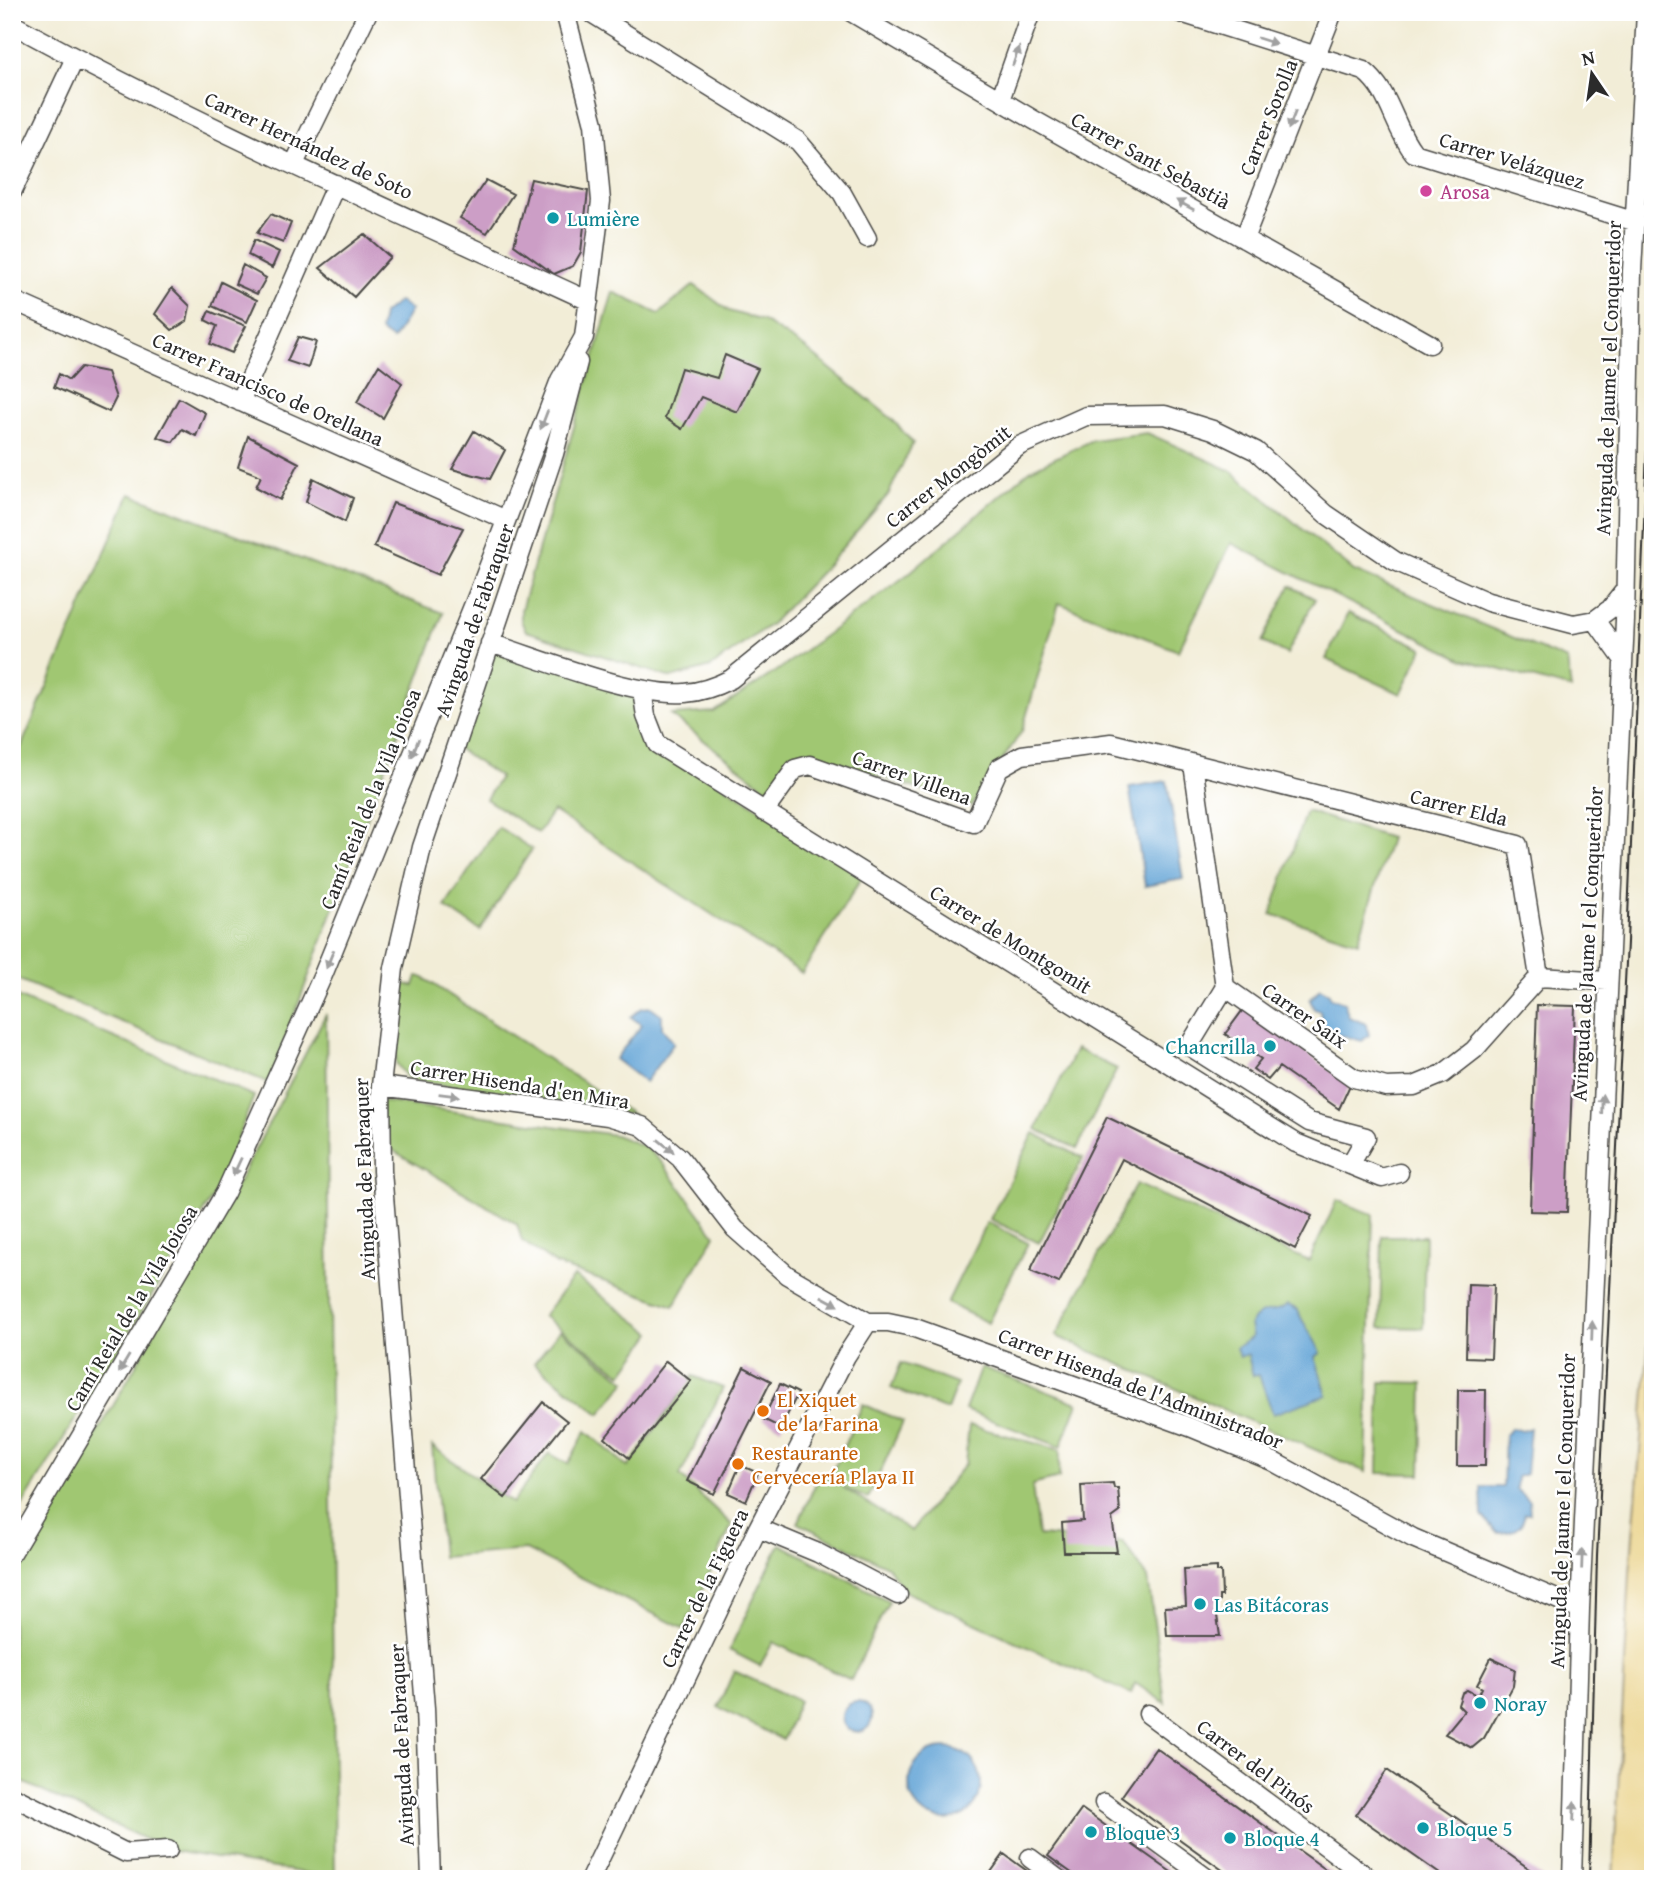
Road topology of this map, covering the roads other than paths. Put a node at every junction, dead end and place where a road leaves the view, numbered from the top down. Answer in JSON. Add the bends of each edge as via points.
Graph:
{"nodes":[{"id":1,"x":368,"y":12,"type":"edge"},
{"id":2,"x":565,"y":12,"type":"edge"},
{"id":3,"x":590,"y":12,"type":"edge"},
{"id":4,"x":851,"y":12,"type":"edge"},
{"id":5,"x":1031,"y":12,"type":"edge"},
{"id":6,"x":1178,"y":12,"type":"edge"},
{"id":7,"x":1333,"y":12,"type":"edge"},
{"id":8,"x":1646,"y":12,"type":"edge"},
{"id":9,"x":12,"y":24,"type":"edge"},
{"id":10,"x":1317,"y":57,"type":"junction"},
{"id":11,"x":75,"y":58,"type":"junction"},
{"id":12,"x":1000,"y":100,"type":"junction"},
{"id":13,"x":294,"y":164,"type":"junction"},
{"id":14,"x":336,"y":184,"type":"junction"},
{"id":15,"x":12,"y":192,"type":"edge"},
{"id":16,"x":1636,"y":222,"type":"junction"},
{"id":17,"x":867,"y":238,"type":"dead end"},
{"id":18,"x":1244,"y":239,"type":"junction"},
{"id":19,"x":12,"y":300,"type":"edge"},
{"id":20,"x":589,"y":301,"type":"junction"},
{"id":21,"x":584,"y":337,"type":"junction"},
{"id":22,"x":1430,"y":344,"type":"dead end"},
{"id":23,"x":240,"y":402,"type":"junction"},
{"id":24,"x":506,"y":520,"type":"junction"},
{"id":25,"x":1625,"y":590,"type":"junction"},
{"id":26,"x":1595,"y":620,"type":"junction"},
{"id":27,"x":491,"y":643,"type":"junction"},
{"id":28,"x":1623,"y":659,"type":"junction"},
{"id":29,"x":642,"y":690,"type":"junction"},
{"id":30,"x":1194,"y":764,"type":"junction"},
{"id":31,"x":764,"y":812,"type":"junction"},
{"id":32,"x":1539,"y":978,"type":"junction"},
{"id":33,"x":1607,"y":981,"type":"junction"},
{"id":34,"x":1225,"y":987,"type":"junction"},
{"id":35,"x":381,"y":1086,"type":"junction"},
{"id":36,"x":1350,"y":1165,"type":"junction"},
{"id":37,"x":1399,"y":1173,"type":"dead end"},
{"id":38,"x":868,"y":1322,"type":"junction"},
{"id":39,"x":758,"y":1528,"type":"junction"},
{"id":40,"x":12,"y":1553,"type":"edge"},
{"id":41,"x":898,"y":1595,"type":"dead end"},
{"id":42,"x":1580,"y":1609,"type":"junction"},
{"id":43,"x":1148,"y":1714,"type":"dead end"},
{"id":44,"x":12,"y":1796,"type":"edge"},
{"id":45,"x":1104,"y":1803,"type":"dead end"},
{"id":46,"x":168,"y":1850,"type":"dead end"},
{"id":47,"x":1030,"y":1858,"type":"dead end"},
{"id":48,"x":431,"y":1879,"type":"edge"},
{"id":49,"x":590,"y":1879,"type":"edge"},
{"id":50,"x":1058,"y":1879,"type":"edge"},
{"id":51,"x":1208,"y":1879,"type":"edge"},
{"id":52,"x":1370,"y":1879,"type":"edge"},
{"id":53,"x":1572,"y":1879,"type":"edge"}],
"edges":[{"from":1,"to":13,"type":"street"},
{"from":2,"to":20,"type":"street","name":"Camí Reial de la Vila Joiosa","via":[[594,124],[601,201]]},
{"from":3,"to":17,"type":"street","via":[[798,141],[842,193]]},
{"from":4,"to":12,"type":"street","name":"Carrer Sant Sebastià"},
{"from":12,"to":5,"type":"street","one_way":true},
{"from":6,"to":10,"type":"street","name":"Carrer Velázquez","one_way":true},
{"from":7,"to":10,"type":"street","name":"Carrer Sorolla"},
{"from":8,"to":16,"type":"street","name":"Avinguda de Jaume I el Conqueridor"},
{"from":9,"to":11,"type":"street","name":"Carrer Hernández de Soto"},
{"from":10,"to":16,"type":"street","name":"Carrer Velázquez","via":[[1364,71],[1380,83],[1401,137],[1414,153]]},
{"from":10,"to":18,"type":"street","name":"Carrer Sorolla","one_way":true},
{"from":11,"to":13,"type":"street","name":"Carrer Hernández de Soto"},
{"from":11,"to":15,"type":"street"},
{"from":18,"to":12,"type":"street","name":"Carrer Sant Sebastià","one_way":true},
{"from":13,"to":14,"type":"street","name":"Carrer Hernández de Soto"},
{"from":14,"to":20,"type":"street","name":"Carrer Hernández de Soto"},
{"from":14,"to":23,"type":"street"},
{"from":16,"to":25,"type":"street","name":"Avinguda de Jaume I el Conqueridor"},
{"from":18,"to":22,"type":"street","name":"Carrer Sant Sebastià"},
{"from":19,"to":23,"type":"street","name":"Carrer Francisco de Orellana"},
{"from":20,"to":21,"type":"street","name":"Camí Reial de la Vila Joiosa"},
{"from":21,"to":24,"type":"street","name":"Camí Reial de la Vila Joiosa","one_way":true,"via":[[560,380]]},
{"from":21,"to":27,"type":"street","name":"Avinguda de Fabraquer","via":[[554,454]]},
{"from":23,"to":24,"type":"street","name":"Carrer Francisco de Orellana"},
{"from":24,"to":40,"type":"street","name":"Camí Reial de la Vila Joiosa","one_way":true,"via":[[323,975],[225,1193]]},
{"from":25,"to":26,"type":"street"},
{"from":25,"to":28,"type":"street","name":"Avinguda de Jaume I el Conqueridor"},
{"from":26,"to":28,"type":"street"},
{"from":26,"to":29,"type":"street","name":"Carrer Mongòmit","via":[[1573,624],[1488,602],[1395,561],[1326,514],[1256,451],[1213,430],[1165,415],[1086,416],[1019,446],[731,679],[684,693]]},
{"from":27,"to":29,"type":"street","name":"Carrer Mongòmit"},
{"from":27,"to":35,"type":"street","name":"Avinguda de Fabraquer","via":[[422,846],[394,968]]},
{"from":28,"to":33,"type":"street","name":"Avinguda de Jaume I el Conqueridor"},
{"from":29,"to":31,"type":"street","name":"Carrer de Montgomit","via":[[657,744]]},
{"from":30,"to":31,"type":"street","name":"Carrer Villena","via":[[1111,743],[1022,755],[999,768],[974,823],[810,765],[795,769]]},
{"from":30,"to":32,"type":"street","name":"Carrer Elda","via":[[1518,845]]},
{"from":30,"to":34,"type":"street"},
{"from":31,"to":36,"type":"street","name":"Carrer de Montgomit","via":[[1296,1143]]},
{"from":32,"to":33,"type":"street"},
{"from":32,"to":34,"type":"street","name":"Carrer Saix","via":[[1474,1051],[1443,1074],[1414,1086],[1386,1087],[1354,1078]]},
{"from":42,"to":33,"type":"street","name":"Avinguda de Jaume I el Conqueridor","one_way":true},
{"from":34,"to":36,"type":"street","via":[[1189,1046],[1309,1122],[1366,1137]]},
{"from":35,"to":38,"type":"street","name":"Carrer Hisenda d'en Mira","one_way":true,"via":[[608,1116],[642,1126],[680,1158],[735,1229],[777,1266]]},
{"from":35,"to":48,"type":"street","name":"Avinguda de Fabraquer","via":[[384,1197],[425,1708]]},
{"from":36,"to":37,"type":"street","name":"Carrer de Montgomit","via":[[1382,1178]]},
{"from":38,"to":39,"type":"street","name":"Carrer de la Figuera"},
{"from":38,"to":42,"type":"street","name":"Carrer Hisenda de l'Administrador","via":[[912,1327],[1190,1427],[1272,1461],[1413,1538]]},
{"from":39,"to":41,"type":"street"},
{"from":39,"to":49,"type":"street","name":"Carrer de la Figuera"},
{"from":53,"to":42,"type":"street","name":"Avinguda de Jaume I el Conqueridor","one_way":true},
{"from":43,"to":52,"type":"street","name":"Carrer del Pinós"},
{"from":44,"to":46,"type":"street","via":[[126,1853]]},
{"from":45,"to":51,"type":"street"},
{"from":47,"to":50,"type":"street"}]}
